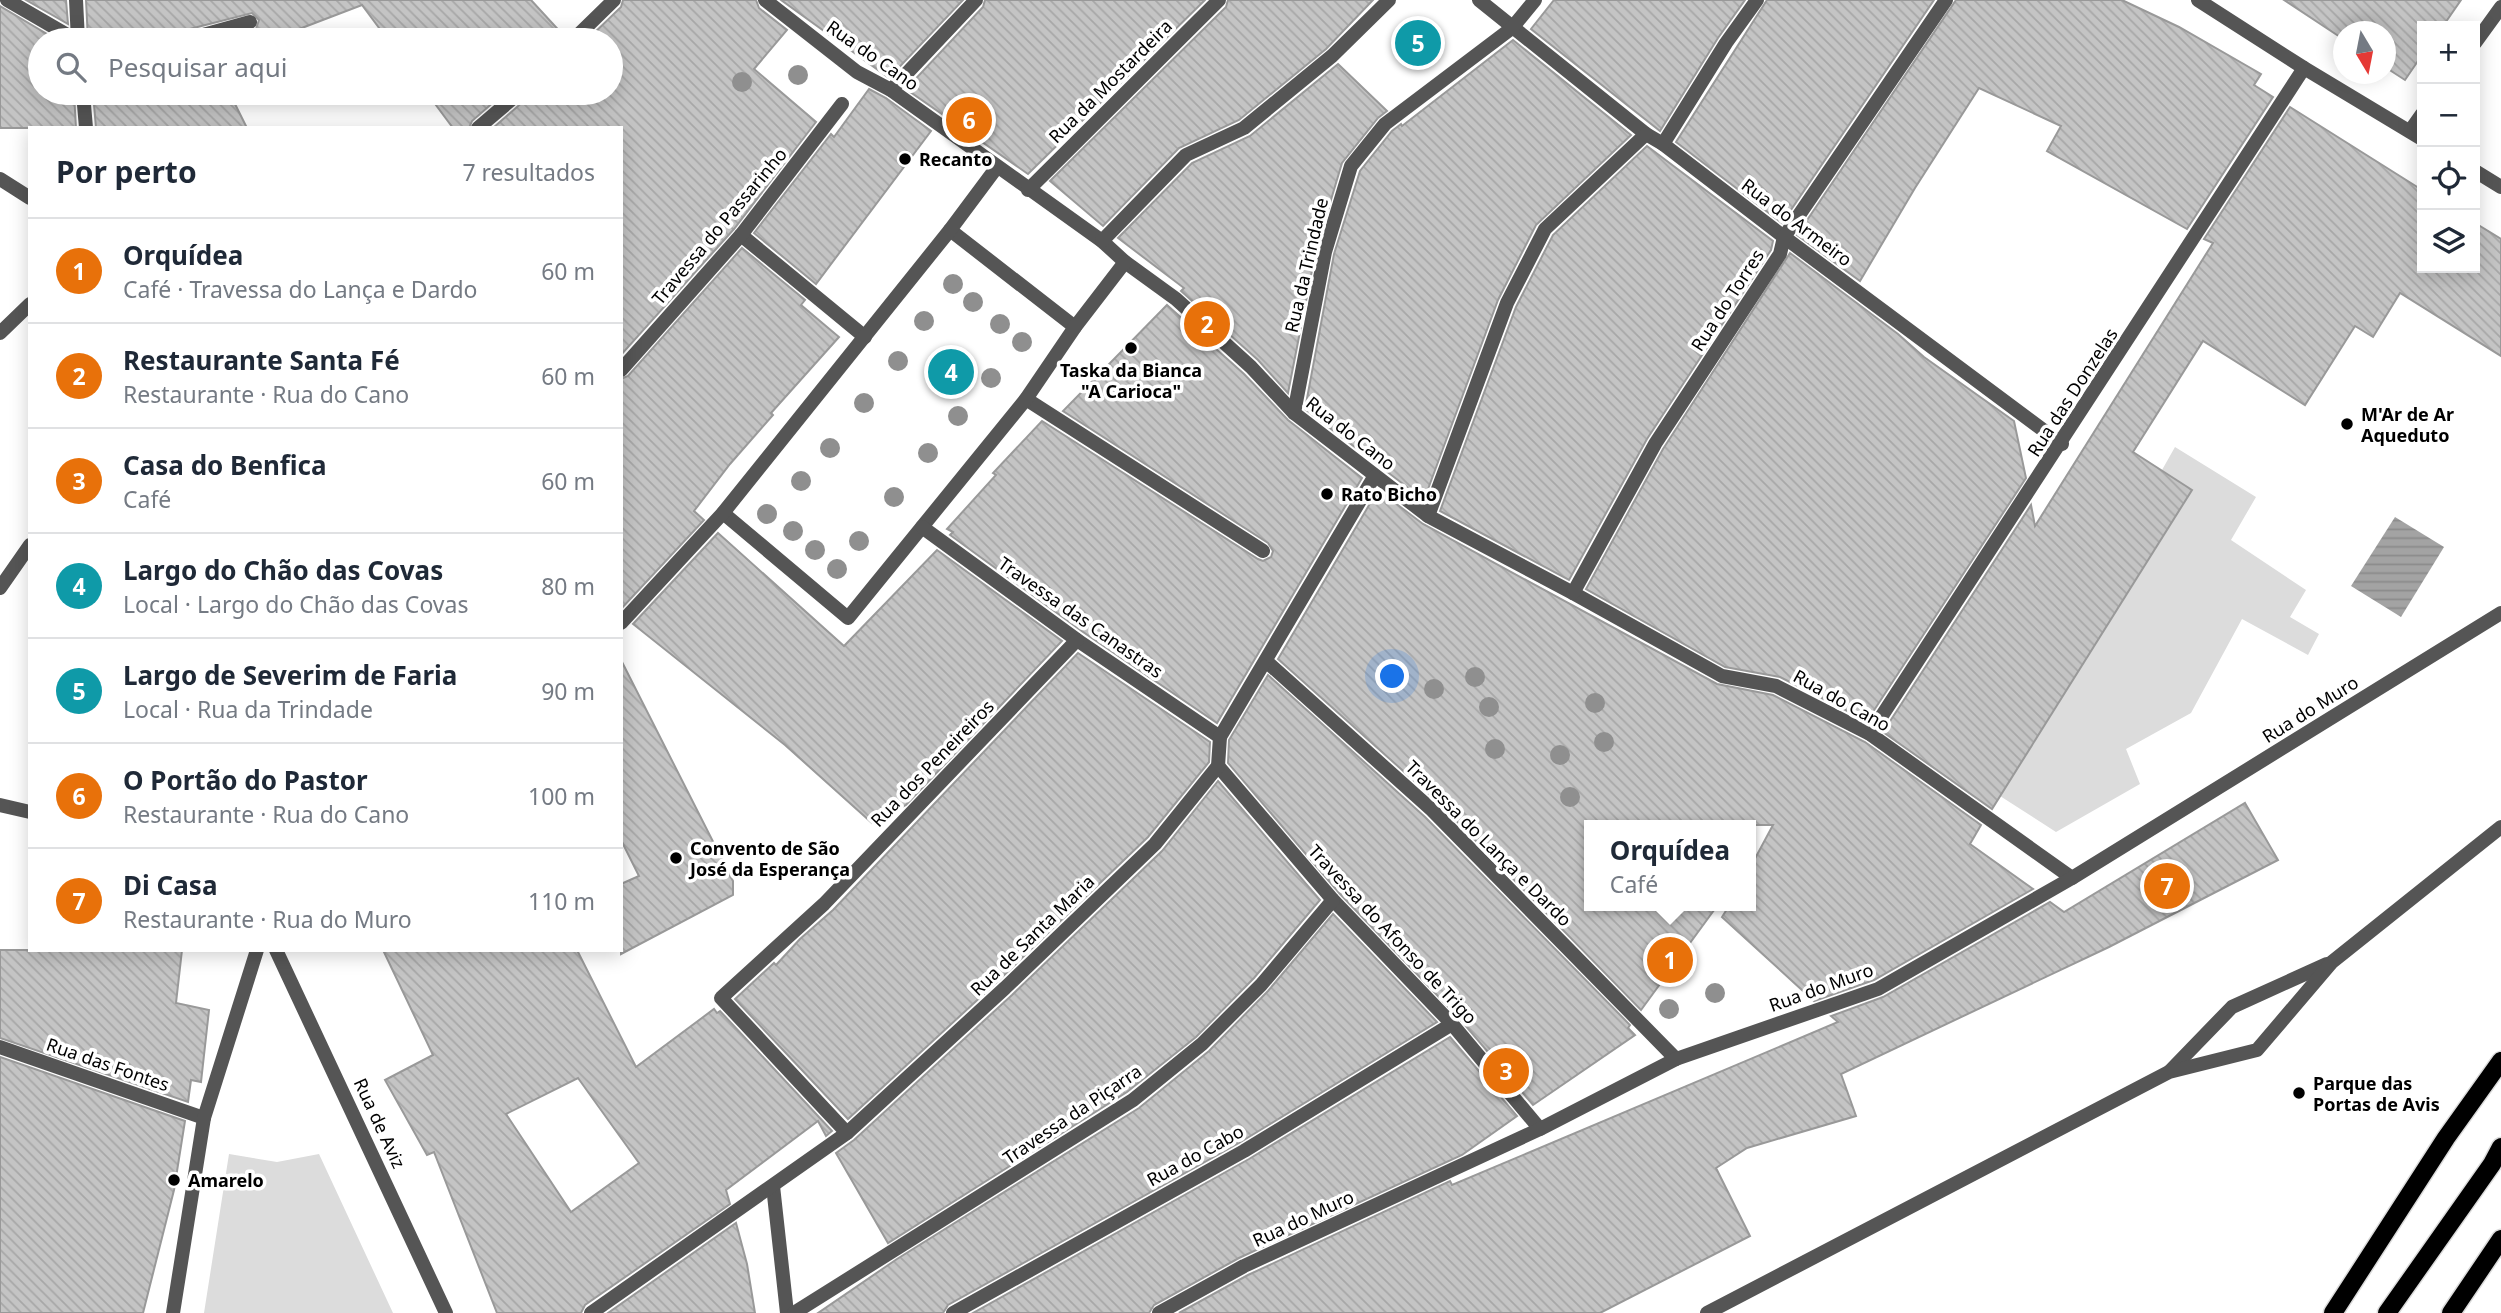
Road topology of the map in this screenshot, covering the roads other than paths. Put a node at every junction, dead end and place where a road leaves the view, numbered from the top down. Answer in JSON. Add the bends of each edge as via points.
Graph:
{"nodes":[{"id":1,"x":7,"y":0,"type":"edge"},
{"id":2,"x":76,"y":0,"type":"edge"},
{"id":3,"x":614,"y":0,"type":"edge"},
{"id":4,"x":765,"y":0,"type":"edge"},
{"id":5,"x":976,"y":0,"type":"edge"},
{"id":6,"x":1219,"y":0,"type":"edge"},
{"id":7,"x":1390,"y":0,"type":"edge"},
{"id":8,"x":1479,"y":0,"type":"edge"},
{"id":9,"x":1535,"y":0,"type":"edge"},
{"id":10,"x":1757,"y":0,"type":"edge"},
{"id":11,"x":1946,"y":0,"type":"edge"},
{"id":12,"x":2203,"y":1,"type":"edge"},
{"id":13,"x":2501,"y":7,"type":"edge"},
{"id":14,"x":250,"y":22,"type":"dead end"},
{"id":15,"x":56,"y":28,"type":"edge"},
{"id":16,"x":77,"y":28,"type":"edge"},
{"id":17,"x":228,"y":28,"type":"edge"},
{"id":18,"x":585,"y":28,"type":"edge"},
{"id":19,"x":1512,"y":28,"type":"junction"},
{"id":20,"x":2480,"y":36,"type":"edge"},
{"id":21,"x":2304,"y":68,"type":"junction"},
{"id":22,"x":891,"y":90,"type":"junction"},
{"id":23,"x":842,"y":104,"type":"dead end"},
{"id":24,"x":84,"y":105,"type":"edge"},
{"id":25,"x":505,"y":105,"type":"edge"},
{"id":26,"x":86,"y":126,"type":"edge"},
{"id":27,"x":480,"y":126,"type":"edge"},
{"id":28,"x":1646,"y":134,"type":"junction"},
{"id":29,"x":2416,"y":135,"type":"edge"},
{"id":30,"x":1663,"y":144,"type":"junction"},
{"id":31,"x":997,"y":167,"type":"junction"},
{"id":32,"x":2480,"y":174,"type":"edge"},
{"id":33,"x":0,"y":180,"type":"edge"},
{"id":34,"x":2501,"y":187,"type":"edge"},
{"id":35,"x":1028,"y":190,"type":"junction"},
{"id":36,"x":28,"y":197,"type":"edge"},
{"id":37,"x":950,"y":230,"type":"junction"},
{"id":38,"x":741,"y":235,"type":"junction"},
{"id":39,"x":1784,"y":237,"type":"junction"},
{"id":40,"x":1102,"y":241,"type":"junction"},
{"id":41,"x":1125,"y":262,"type":"junction"},
{"id":42,"x":28,"y":306,"type":"edge"},
{"id":43,"x":1075,"y":327,"type":"junction"},
{"id":44,"x":0,"y":332,"type":"edge"},
{"id":45,"x":865,"y":337,"type":"junction"},
{"id":46,"x":623,"y":368,"type":"edge"},
{"id":47,"x":1026,"y":399,"type":"junction"},
{"id":48,"x":1294,"y":414,"type":"junction"},
{"id":49,"x":2062,"y":444,"type":"junction"},
{"id":50,"x":1374,"y":477,"type":"junction"},
{"id":51,"x":723,"y":513,"type":"junction"},
{"id":52,"x":1427,"y":516,"type":"junction"},
{"id":53,"x":922,"y":527,"type":"junction"},
{"id":54,"x":28,"y":548,"type":"edge"},
{"id":55,"x":1263,"y":551,"type":"dead end"},
{"id":56,"x":0,"y":588,"type":"edge"},
{"id":57,"x":1573,"y":593,"type":"junction"},
{"id":58,"x":2501,"y":613,"type":"edge"},
{"id":59,"x":623,"y":621,"type":"edge"},
{"id":60,"x":1077,"y":640,"type":"junction"},
{"id":61,"x":1267,"y":662,"type":"junction"},
{"id":62,"x":1870,"y":734,"type":"junction"},
{"id":63,"x":1220,"y":737,"type":"junction"},
{"id":64,"x":1218,"y":766,"type":"junction"},
{"id":65,"x":0,"y":805,"type":"edge"},
{"id":66,"x":28,"y":812,"type":"edge"},
{"id":67,"x":2501,"y":827,"type":"edge"},
{"id":68,"x":2072,"y":878,"type":"junction"},
{"id":69,"x":1333,"y":900,"type":"junction"},
{"id":70,"x":256,"y":952,"type":"edge"},
{"id":71,"x":277,"y":952,"type":"edge"},
{"id":72,"x":2332,"y":962,"type":"junction"},
{"id":73,"x":1452,"y":1024,"type":"junction"},
{"id":74,"x":0,"y":1047,"type":"edge"},
{"id":75,"x":1676,"y":1059,"type":"junction"},
{"id":76,"x":2501,"y":1060,"type":"edge"},
{"id":77,"x":2169,"y":1072,"type":"junction"},
{"id":78,"x":204,"y":1118,"type":"junction"},
{"id":79,"x":1540,"y":1129,"type":"junction"},
{"id":80,"x":847,"y":1133,"type":"junction"},
{"id":81,"x":2501,"y":1147,"type":"edge"},
{"id":82,"x":773,"y":1186,"type":"junction"},
{"id":83,"x":2501,"y":1239,"type":"edge"},
{"id":84,"x":173,"y":1313,"type":"edge"},
{"id":85,"x":446,"y":1313,"type":"edge"},
{"id":86,"x":591,"y":1313,"type":"edge"},
{"id":87,"x":788,"y":1313,"type":"edge"},
{"id":88,"x":794,"y":1313,"type":"edge"},
{"id":89,"x":953,"y":1313,"type":"edge"},
{"id":90,"x":1158,"y":1313,"type":"edge"},
{"id":91,"x":1707,"y":1313,"type":"edge"},
{"id":92,"x":2333,"y":1313,"type":"edge"},
{"id":93,"x":2387,"y":1313,"type":"edge"},
{"id":94,"x":2451,"y":1313,"type":"edge"}],
"edges":[{"from":1,"to":15,"type":"street"},
{"from":2,"to":16,"type":"street"},
{"from":3,"to":18,"type":"street"},
{"from":4,"to":22,"type":"street","name":"Rua do Cano","via":[[857,72]]},
{"from":5,"to":22,"type":"street"},
{"from":6,"to":35,"type":"street","name":"Rua da Mostardeira"},
{"from":7,"to":40,"type":"street","via":[[1332,56],[1244,128],[1186,155]]},
{"from":8,"to":19,"type":"street","name":"Rua do Armeiro"},
{"from":9,"to":19,"type":"street","name":"Rua da Trindade"},
{"from":10,"to":30,"type":"street"},
{"from":11,"to":39,"type":"street","name":"Rua do Torres"},
{"from":12,"to":21,"type":"street"},
{"from":13,"to":20,"type":"street"},
{"from":14,"to":17,"type":"street"},
{"from":19,"to":28,"type":"street","name":"Rua do Armeiro"},
{"from":19,"to":48,"type":"street","name":"Rua da Trindade","via":[[1385,124],[1351,166],[1325,252]]},
{"from":21,"to":29,"type":"street"},
{"from":21,"to":49,"type":"street","name":"Rua das Donzelas"},
{"from":22,"to":31,"type":"street","name":"Rua do Cano"},
{"from":23,"to":38,"type":"street","name":"Travessa do Passarinho"},
{"from":24,"to":26,"type":"street"},
{"from":25,"to":27,"type":"street"},
{"from":28,"to":30,"type":"street","name":"Rua do Armeiro"},
{"from":28,"to":52,"type":"street","via":[[1545,229],[1507,303]]},
{"from":30,"to":39,"type":"street","name":"Rua do Armeiro"},
{"from":31,"to":35,"type":"street","name":"Rua do Cano"},
{"from":31,"to":37,"type":"street"},
{"from":32,"to":34,"type":"street"},
{"from":33,"to":36,"type":"street"},
{"from":35,"to":40,"type":"street","name":"Rua do Cano"},
{"from":37,"to":43,"type":"street"},
{"from":37,"to":45,"type":"street"},
{"from":38,"to":45,"type":"street"},
{"from":38,"to":46,"type":"street","name":"Travessa do Passarinho"},
{"from":39,"to":49,"type":"street","name":"Rua do Armeiro"},
{"from":39,"to":57,"type":"street","name":"Rua do Torres","via":[[1780,254],[1655,444]]},
{"from":40,"to":41,"type":"street","name":"Rua do Cano"},
{"from":41,"to":43,"type":"street"},
{"from":41,"to":48,"type":"street","name":"Rua do Cano","via":[[1177,299]]},
{"from":42,"to":44,"type":"street"},
{"from":43,"to":47,"type":"street"},
{"from":45,"to":51,"type":"street"},
{"from":47,"to":53,"type":"street"},
{"from":47,"to":55,"type":"street"},
{"from":48,"to":50,"type":"street","name":"Rua do Cano"},
{"from":49,"to":62,"type":"street","name":"Rua das Donzelas"},
{"from":50,"to":52,"type":"street","name":"Rua do Cano"},
{"from":50,"to":61,"type":"street"},
{"from":51,"to":53,"type":"street","via":[[848,618]]},
{"from":51,"to":59,"type":"street"},
{"from":52,"to":57,"type":"street","name":"Rua do Cano"},
{"from":53,"to":60,"type":"street","name":"Travessa das Canastras"},
{"from":54,"to":56,"type":"street"},
{"from":57,"to":62,"type":"street","name":"Rua do Cano","via":[[1722,676],[1776,686]]},
{"from":58,"to":68,"type":"street","name":"Rua do Muro"},
{"from":60,"to":63,"type":"street","name":"Travessa das Canastras"},
{"from":60,"to":80,"type":"street","name":"Rua dos Peneireiros","via":[[824,904],[721,998]]},
{"from":61,"to":63,"type":"street"},
{"from":61,"to":75,"type":"street","name":"Travessa do Lança e Dardo","via":[[1432,810]]},
{"from":62,"to":68,"type":"street","name":"Rua do Cano"},
{"from":63,"to":64,"type":"street"},
{"from":64,"to":69,"type":"street","name":"Travessa do Afonso de Trigo"},
{"from":64,"to":80,"type":"street","name":"Rua de Santa Maria","via":[[1155,844]]},
{"from":65,"to":66,"type":"street"},
{"from":67,"to":72,"type":"street"},
{"from":68,"to":75,"type":"street","name":"Rua do Muro","via":[[1878,989]]},
{"from":69,"to":73,"type":"street","name":"Travessa do Afonso de Trigo"},
{"from":69,"to":88,"type":"street","name":"Travessa da Piçarra","via":[[1261,985],[1202,1044],[1133,1100]]},
{"from":70,"to":78,"type":"street"},
{"from":71,"to":85,"type":"street","name":"Rua de Aviz"},
{"from":72,"to":77,"type":"street","via":[[2232,1007]]},
{"from":72,"to":77,"type":"street","via":[[2257,1050]]},
{"from":73,"to":79,"type":"street","name":"Travessa do Afonso de Trigo"},
{"from":73,"to":89,"type":"street","name":"Rua do Cabo","via":[[1244,1151]]},
{"from":74,"to":78,"type":"street","name":"Rua das Fontes"},
{"from":75,"to":79,"type":"street","name":"Rua do Muro"},
{"from":76,"to":92,"type":"main road"},
{"from":77,"to":91,"type":"street"},
{"from":78,"to":84,"type":"street"},
{"from":79,"to":90,"type":"street","name":"Rua do Muro","via":[[1244,1266]]},
{"from":80,"to":82,"type":"street","name":"Rua de Santa Maria"},
{"from":81,"to":93,"type":"main road"},
{"from":82,"to":86,"type":"street","name":"Rua de Santa Maria"},
{"from":82,"to":87,"type":"street"},
{"from":83,"to":94,"type":"main road"}]}
